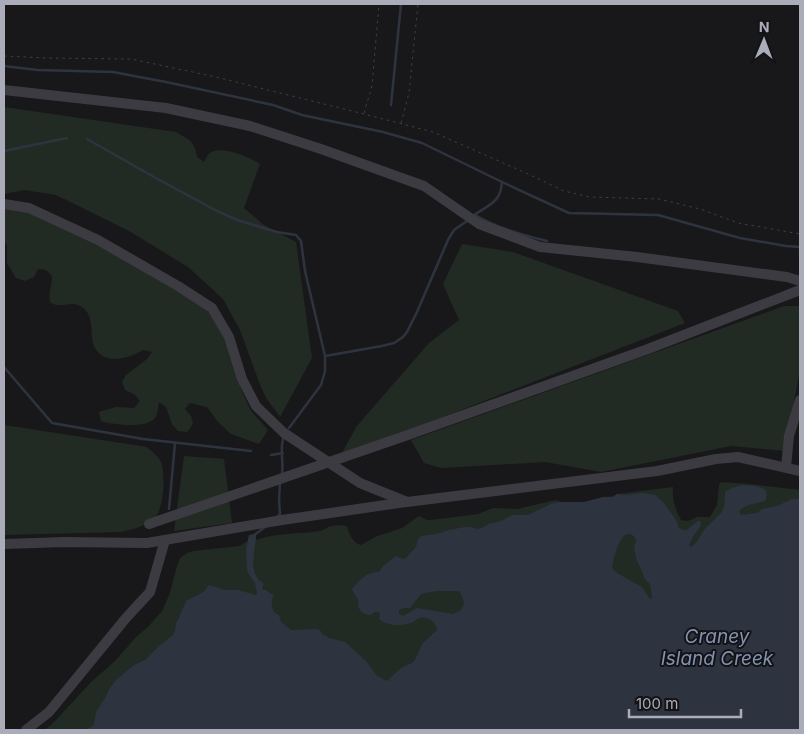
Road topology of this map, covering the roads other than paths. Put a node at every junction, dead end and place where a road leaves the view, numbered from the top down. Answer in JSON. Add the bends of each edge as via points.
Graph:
{"nodes":[{"id":1,"x":4,"y":90,"type":"edge"},
{"id":2,"x":4,"y":204,"type":"edge"},
{"id":3,"x":800,"y":281,"type":"edge"},
{"id":4,"x":800,"y":290,"type":"edge"},
{"id":5,"x":800,"y":400,"type":"edge"},
{"id":6,"x":329,"y":462,"type":"junction"},
{"id":7,"x":786,"y":467,"type":"junction"},
{"id":8,"x":800,"y":471,"type":"edge"},
{"id":9,"x":407,"y":502,"type":"junction"},
{"id":10,"x":149,"y":524,"type":"dead end"},
{"id":11,"x":166,"y":540,"type":"junction"},
{"id":12,"x":4,"y":544,"type":"edge"},
{"id":13,"x":26,"y":730,"type":"edge"}],
"edges":[{"from":1,"to":3,"type":"lane","via":[[166,108],[250,126],[424,186],[479,224],[540,247],[637,257]]},
{"from":2,"to":6,"type":"lane","via":[[29,208],[98,240],[212,308],[229,337],[242,379],[256,406],[284,432]]},
{"from":4,"to":6,"type":"lane","via":[[648,350]]},
{"from":5,"to":7,"type":"lane","via":[[789,436]]},
{"from":6,"to":9,"type":"lane","via":[[360,483]]},
{"from":6,"to":10,"type":"lane"},
{"from":7,"to":8,"type":"lane"},
{"from":7,"to":9,"type":"lane","via":[[738,457],[716,459],[657,471]]},
{"from":9,"to":11,"type":"lane"},
{"from":11,"to":12,"type":"lane","via":[[147,543]]},
{"from":11,"to":13,"type":"lane","via":[[150,592],[49,712]]}]}
